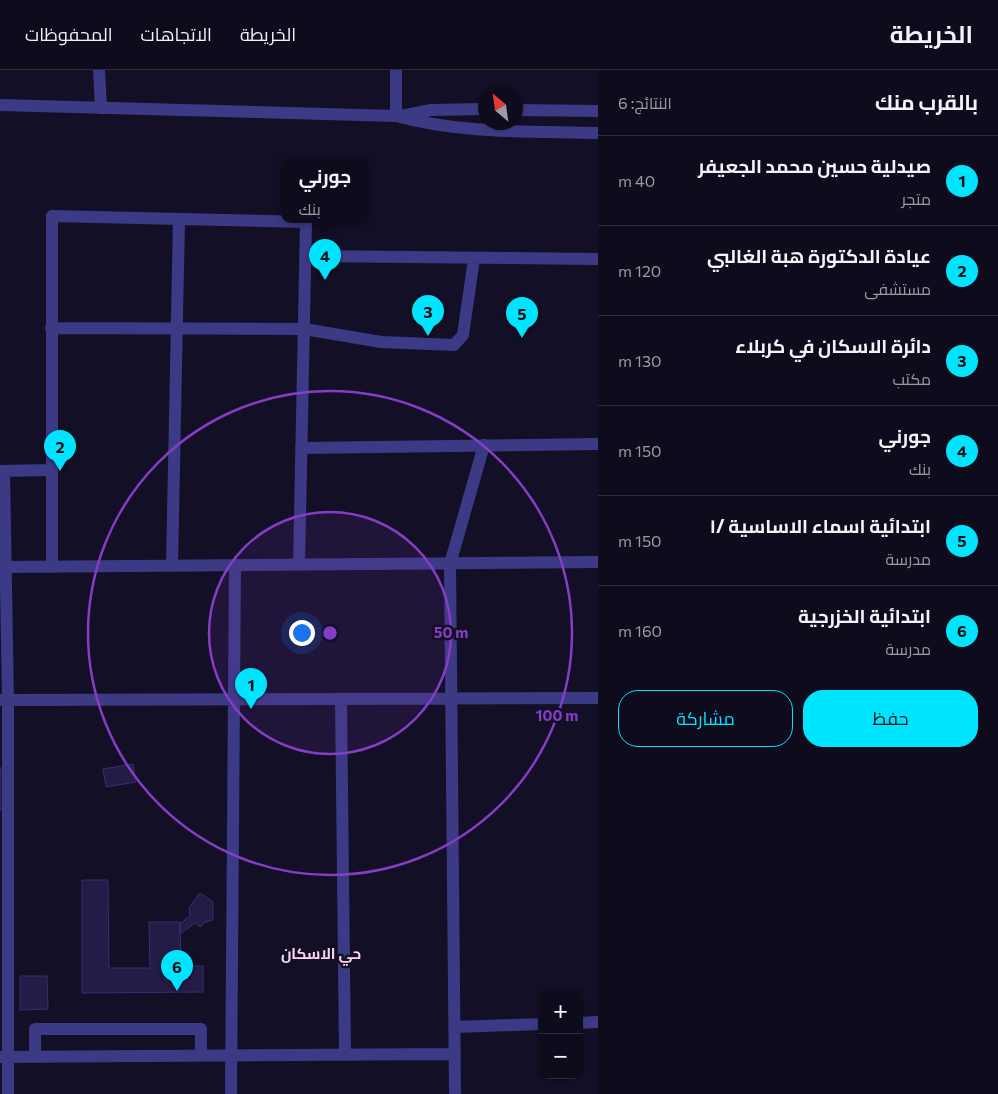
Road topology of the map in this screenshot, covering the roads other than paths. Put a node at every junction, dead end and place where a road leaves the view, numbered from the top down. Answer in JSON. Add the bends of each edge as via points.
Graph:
{"nodes":[{"id":1,"x":99,"y":70,"type":"edge"},
{"id":2,"x":396,"y":70,"type":"edge"},
{"id":3,"x":0,"y":104,"type":"edge"},
{"id":4,"x":101,"y":108,"type":"junction"},
{"id":5,"x":478,"y":109,"type":"edge"},
{"id":6,"x":523,"y":110,"type":"edge"},
{"id":7,"x":598,"y":111,"type":"edge"},
{"id":8,"x":396,"y":116,"type":"junction"},
{"id":9,"x":598,"y":132,"type":"edge"},
{"id":10,"x":180,"y":219,"type":"junction"},
{"id":11,"x":281,"y":221,"type":"edge"},
{"id":12,"x":306,"y":223,"type":"edge"},
{"id":13,"x":305,"y":256,"type":"junction"},
{"id":14,"x":474,"y":259,"type":"junction"},
{"id":15,"x":598,"y":259,"type":"edge"},
{"id":16,"x":51,"y":328,"type":"junction"},
{"id":17,"x":177,"y":329,"type":"junction"},
{"id":18,"x":304,"y":330,"type":"junction"},
{"id":19,"x":598,"y":444,"type":"edge"},
{"id":20,"x":484,"y":445,"type":"junction"},
{"id":21,"x":301,"y":448,"type":"junction"},
{"id":22,"x":52,"y":470,"type":"junction"},
{"id":23,"x":2,"y":471,"type":"edge"},
{"id":24,"x":598,"y":562,"type":"edge"},
{"id":25,"x":450,"y":564,"type":"junction"},
{"id":26,"x":235,"y":565,"type":"junction"},
{"id":27,"x":299,"y":565,"type":"junction"},
{"id":28,"x":172,"y":566,"type":"junction"},
{"id":29,"x":6,"y":567,"type":"junction"},
{"id":30,"x":52,"y":567,"type":"junction"},
{"id":31,"x":598,"y":698,"type":"edge"},
{"id":32,"x":234,"y":699,"type":"junction"},
{"id":33,"x":341,"y":699,"type":"junction"},
{"id":34,"x":452,"y":699,"type":"junction"},
{"id":35,"x":4,"y":700,"type":"edge"},
{"id":36,"x":4,"y":756,"type":"edge"},
{"id":37,"x":598,"y":1022,"type":"edge"},
{"id":38,"x":583,"y":1023,"type":"edge"},
{"id":39,"x":538,"y":1024,"type":"edge"},
{"id":40,"x":455,"y":1027,"type":"junction"},
{"id":41,"x":455,"y":1054,"type":"junction"},
{"id":42,"x":345,"y":1055,"type":"junction"},
{"id":43,"x":201,"y":1056,"type":"junction"},
{"id":44,"x":232,"y":1056,"type":"junction"},
{"id":45,"x":4,"y":1057,"type":"edge"},
{"id":46,"x":35,"y":1057,"type":"junction"},
{"id":47,"x":8,"y":1094,"type":"edge"},
{"id":48,"x":232,"y":1094,"type":"edge"},
{"id":49,"x":455,"y":1094,"type":"edge"}],
"edges":[{"from":1,"to":4,"type":"street"},
{"from":2,"to":8,"type":"street"},
{"from":3,"to":4,"type":"street"},
{"from":4,"to":8,"type":"street"},
{"from":5,"to":8,"type":"street","via":[[431,110]]},
{"from":6,"to":7,"type":"street"},
{"from":8,"to":9,"type":"street","via":[[461,129]]},
{"from":10,"to":11,"type":"street"},
{"from":10,"to":16,"type":"street","via":[[52,216]]},
{"from":10,"to":17,"type":"street"},
{"from":12,"to":13,"type":"street"},
{"from":13,"to":14,"type":"street"},
{"from":13,"to":18,"type":"street"},
{"from":14,"to":15,"type":"street"},
{"from":14,"to":18,"type":"street","via":[[463,335],[454,345],[381,342]]},
{"from":16,"to":17,"type":"street"},
{"from":16,"to":22,"type":"street"},
{"from":17,"to":18,"type":"street"},
{"from":17,"to":28,"type":"street"},
{"from":18,"to":21,"type":"street"},
{"from":19,"to":20,"type":"street"},
{"from":20,"to":21,"type":"street"},
{"from":20,"to":25,"type":"street"},
{"from":21,"to":27,"type":"street"},
{"from":22,"to":23,"type":"street"},
{"from":22,"to":30,"type":"street"},
{"from":23,"to":29,"type":"street"},
{"from":24,"to":25,"type":"street"},
{"from":25,"to":27,"type":"street"},
{"from":25,"to":34,"type":"street"},
{"from":26,"to":27,"type":"street"},
{"from":26,"to":28,"type":"street"},
{"from":26,"to":32,"type":"street"},
{"from":28,"to":30,"type":"street"},
{"from":29,"to":30,"type":"street"},
{"from":29,"to":35,"type":"street"},
{"from":31,"to":34,"type":"street"},
{"from":32,"to":33,"type":"street"},
{"from":32,"to":35,"type":"street"},
{"from":32,"to":44,"type":"street"},
{"from":33,"to":34,"type":"street"},
{"from":33,"to":42,"type":"street"},
{"from":34,"to":40,"type":"street"},
{"from":35,"to":36,"type":"street"},
{"from":36,"to":45,"type":"street"},
{"from":37,"to":38,"type":"street"},
{"from":39,"to":40,"type":"street"},
{"from":40,"to":41,"type":"street"},
{"from":41,"to":42,"type":"street"},
{"from":41,"to":49,"type":"street"},
{"from":42,"to":44,"type":"street"},
{"from":43,"to":44,"type":"street"},
{"from":43,"to":46,"type":"street"},
{"from":43,"to":46,"type":"street","via":[[202,1029],[35,1029]]},
{"from":44,"to":48,"type":"street"},
{"from":45,"to":46,"type":"street"},
{"from":45,"to":47,"type":"street"}]}
